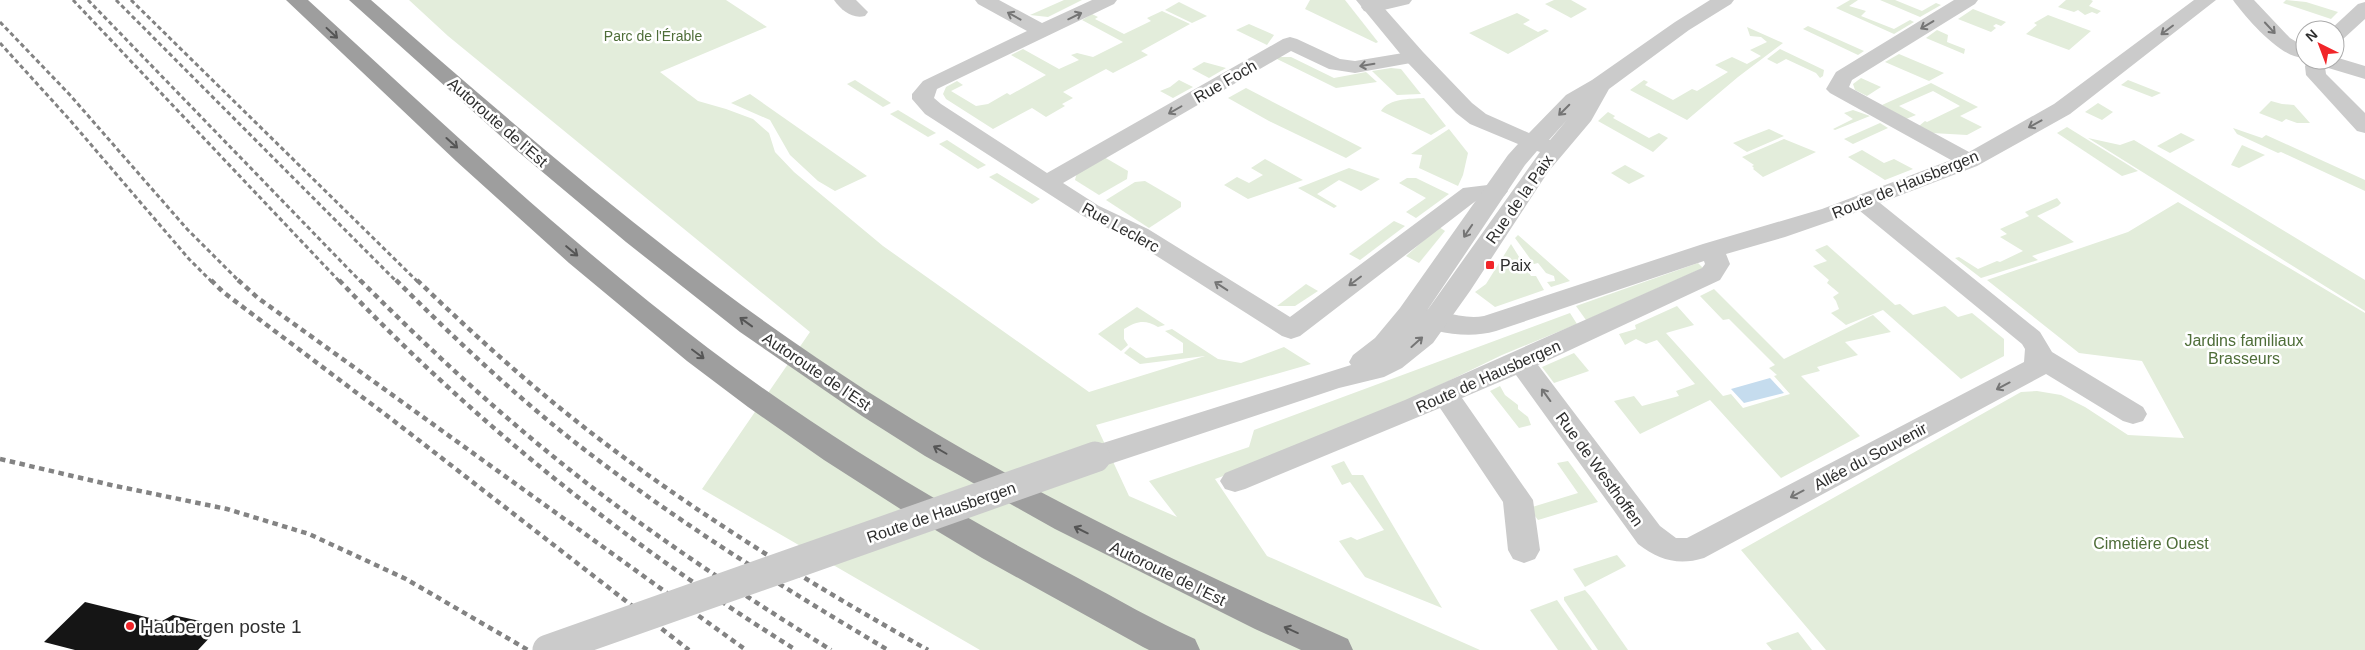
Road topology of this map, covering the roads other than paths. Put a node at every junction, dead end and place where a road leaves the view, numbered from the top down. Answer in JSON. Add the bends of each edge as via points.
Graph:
{"nodes":[{"id":1,"x":296,"y":0,"type":"edge"},
{"id":2,"x":359,"y":0,"type":"edge"},
{"id":3,"x":985,"y":0,"type":"edge"},
{"id":4,"x":1107,"y":0,"type":"edge"},
{"id":5,"x":1402,"y":0,"type":"edge"},
{"id":6,"x":1724,"y":0,"type":"edge"},
{"id":7,"x":1968,"y":0,"type":"edge"},
{"id":8,"x":2206,"y":0,"type":"edge"},
{"id":9,"x":2243,"y":0,"type":"edge"},
{"id":10,"x":1368,"y":3,"type":"edge"},
{"id":11,"x":2365,"y":8,"type":"edge"},
{"id":12,"x":2345,"y":27,"type":"edge"},
{"id":13,"x":1043,"y":32,"type":"junction"},
{"id":14,"x":2295,"y":48,"type":"edge"},
{"id":15,"x":1415,"y":57,"type":"junction"},
{"id":16,"x":2345,"y":68,"type":"edge"},
{"id":17,"x":2315,"y":70,"type":"edge"},
{"id":18,"x":2365,"y":74,"type":"edge"},
{"id":19,"x":2365,"y":126,"type":"edge"},
{"id":20,"x":1543,"y":146,"type":"junction"},
{"id":21,"x":1969,"y":160,"type":"junction"},
{"id":22,"x":1046,"y":183,"type":"junction"},
{"id":23,"x":1496,"y":191,"type":"junction"},
{"id":24,"x":1863,"y":202,"type":"junction"},
{"id":25,"x":1712,"y":250,"type":"junction"},
{"id":26,"x":1423,"y":318,"type":"junction"},
{"id":27,"x":2040,"y":358,"type":"junction"},
{"id":28,"x":1521,"y":362,"type":"junction"},
{"id":29,"x":1339,"y":378,"type":"joint"},
{"id":30,"x":1445,"y":396,"type":"junction"},
{"id":31,"x":2133,"y":414,"type":"dead end"},
{"id":32,"x":1235,"y":481,"type":"dead end"},
{"id":33,"x":1693,"y":549,"type":"joint"},
{"id":34,"x":1524,"y":550,"type":"dead end"},
{"id":35,"x":548,"y":650,"type":"edge"},
{"id":36,"x":1183,"y":650,"type":"edge"},
{"id":37,"x":1336,"y":650,"type":"edge"}],
"edges":[{"from":1,"to":36,"type":"highway","one_way":true,"via":[[550,233],[757,399],[868,476],[993,550]]},
{"from":37,"to":2,"type":"highway","name":"Autoroute de l’Est","one_way":true,"via":[[1216,597],[1060,520],[925,442],[809,367],[720,303],[600,209]]},
{"from":13,"to":3,"type":"street","one_way":true},
{"from":13,"to":4,"type":"street","name":"Rue Leclerc","one_way":true},
{"from":5,"to":10,"type":"street"},
{"from":6,"to":20,"type":"street","name":"Rue de la Paix","via":[[1600,85],[1582,116]]},
{"from":7,"to":21,"type":"street","one_way":true,"via":[[1843,76],[1837,88]]},
{"from":8,"to":21,"type":"street","name":"Route de Hausbergen","one_way":true,"via":[[2062,109]]},
{"from":9,"to":14,"type":"street","one_way":true,"via":[[2283,42]]},
{"from":10,"to":15,"type":"street"},
{"from":11,"to":12,"type":"street"},
{"from":13,"to":22,"type":"street","name":"Rue Leclerc","via":[[930,85],[923,99],[933,109]]},
{"from":15,"to":20,"type":"street","via":[[1478,119]]},
{"from":15,"to":22,"type":"street","name":"Rue Foch","one_way":true,"via":[[1355,67],[1336,65],[1290,43]]},
{"from":16,"to":18,"type":"street"},
{"from":17,"to":19,"type":"street","via":[[2316,75]]},
{"from":20,"to":23,"type":"street","name":"Rue de la Paix","via":[[1516,160]]},
{"from":20,"to":26,"type":"street","name":"Rue de la Paix","via":[[1538,168]]},
{"from":21,"to":24,"type":"street","name":"Route de Hausbergen"},
{"from":23,"to":22,"type":"street","name":"Rue Leclerc","one_way":true,"via":[[1471,193],[1291,330],[1139,234]]},
{"from":23,"to":26,"type":"street","name":"Rue de la Paix","one_way":true},
{"from":24,"to":25,"type":"street","name":"Route de Hausbergen"},
{"from":24,"to":27,"type":"street","via":[[2031,338]]},
{"from":25,"to":26,"type":"street","name":"Route de Hausbergen","via":[[1474,328]]},
{"from":25,"to":28,"type":"street","name":"Route de Hausbergen","via":[[1718,264],[1711,274]]},
{"from":26,"to":29,"type":"street","name":"Rue de la Paix","via":[[1423,336],[1392,361],[1374,370]]},
{"from":27,"to":31,"type":"street"},
{"from":27,"to":33,"type":"street","name":"Allée du Souvenir","one_way":true,"via":[[2036,367],[2024,375]]},
{"from":28,"to":30,"type":"street","name":"Route de Hausbergen"},
{"from":33,"to":28,"type":"street","name":"Rue de Westhoffen","one_way":true,"via":[[1672,550],[1649,535]]},
{"from":29,"to":35,"type":"street","name":"Route de Hausbergen","bridge":true,"via":[[1095,457]]},
{"from":30,"to":32,"type":"street","name":"Route de Hausbergen"},
{"from":30,"to":34,"type":"street","via":[[1518,500]]}]}
